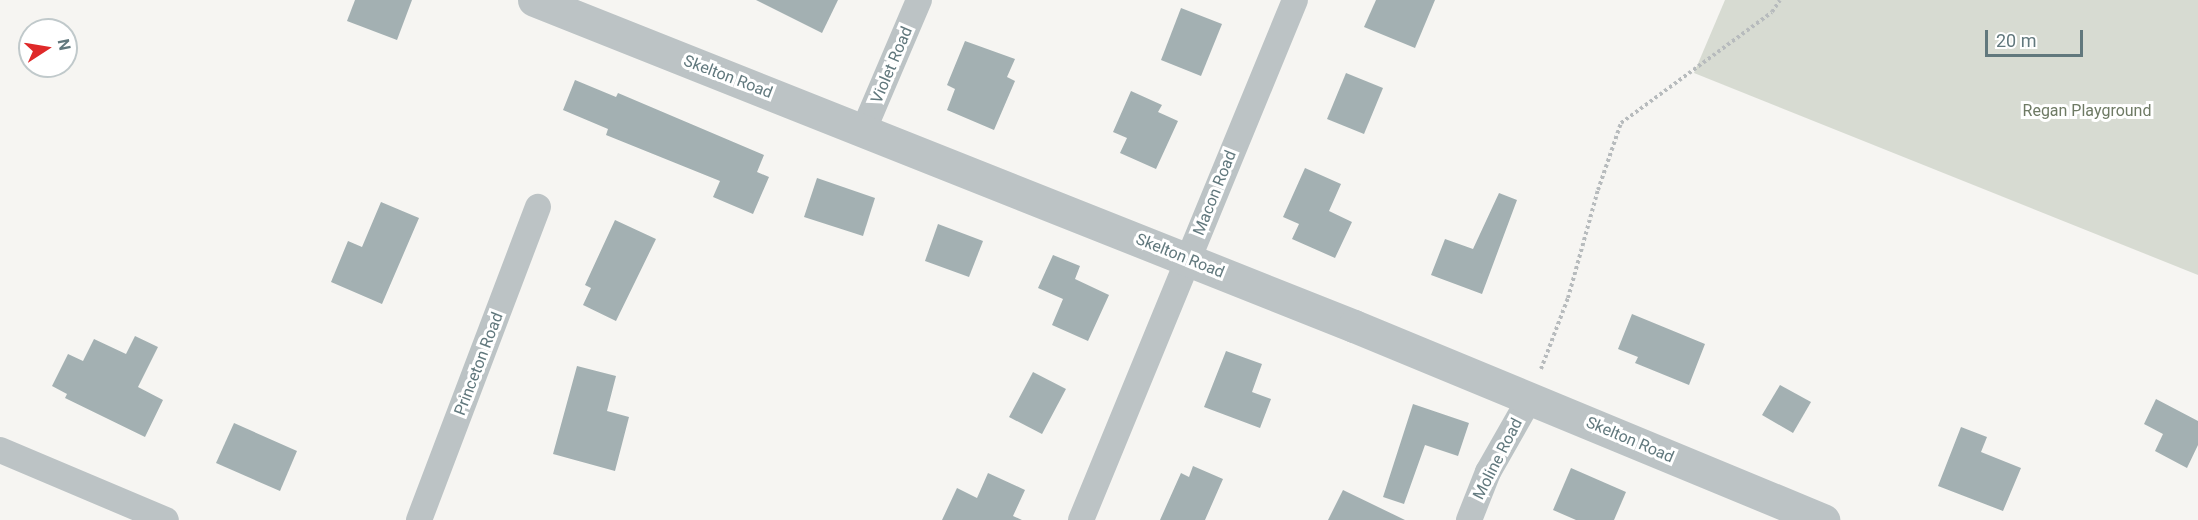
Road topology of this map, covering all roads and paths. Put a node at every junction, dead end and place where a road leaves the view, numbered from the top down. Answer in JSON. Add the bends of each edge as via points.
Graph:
{"nodes":[{"id":1,"x":534,"y":0,"type":"edge"},
{"id":2,"x":919,"y":0,"type":"edge"},
{"id":3,"x":1295,"y":0,"type":"edge"},
{"id":4,"x":1780,"y":0,"type":"edge"},
{"id":5,"x":864,"y":129,"type":"junction"},
{"id":6,"x":538,"y":207,"type":"dead end"},
{"id":7,"x":1188,"y":260,"type":"junction"},
{"id":8,"x":1530,"y":398,"type":"junction"},
{"id":9,"x":0,"y":450,"type":"edge"},
{"id":10,"x":166,"y":520,"type":"edge"},
{"id":11,"x":419,"y":520,"type":"edge"},
{"id":12,"x":1081,"y":520,"type":"edge"},
{"id":13,"x":1469,"y":520,"type":"edge"},
{"id":14,"x":1823,"y":520,"type":"edge"}],
"edges":[{"from":1,"to":5,"type":"street","name":"Skelton Road"},
{"from":2,"to":5,"type":"street","name":"Violet Road"},
{"from":3,"to":7,"type":"street","name":"Macon Road"},
{"from":4,"to":8,"type":"path","via":[[1772,12],[1622,123],[1598,190],[1568,298]]},
{"from":5,"to":7,"type":"street","name":"Skelton Road"},
{"from":6,"to":11,"type":"street","name":"Princeton Road"},
{"from":7,"to":8,"type":"street","name":"Skelton Road"},
{"from":7,"to":12,"type":"street","name":"Macon Road"},
{"from":8,"to":13,"type":"street","name":"Moline Road","via":[[1488,472]]},
{"from":8,"to":14,"type":"street","name":"Skelton Road"},
{"from":9,"to":10,"type":"street"}]}
